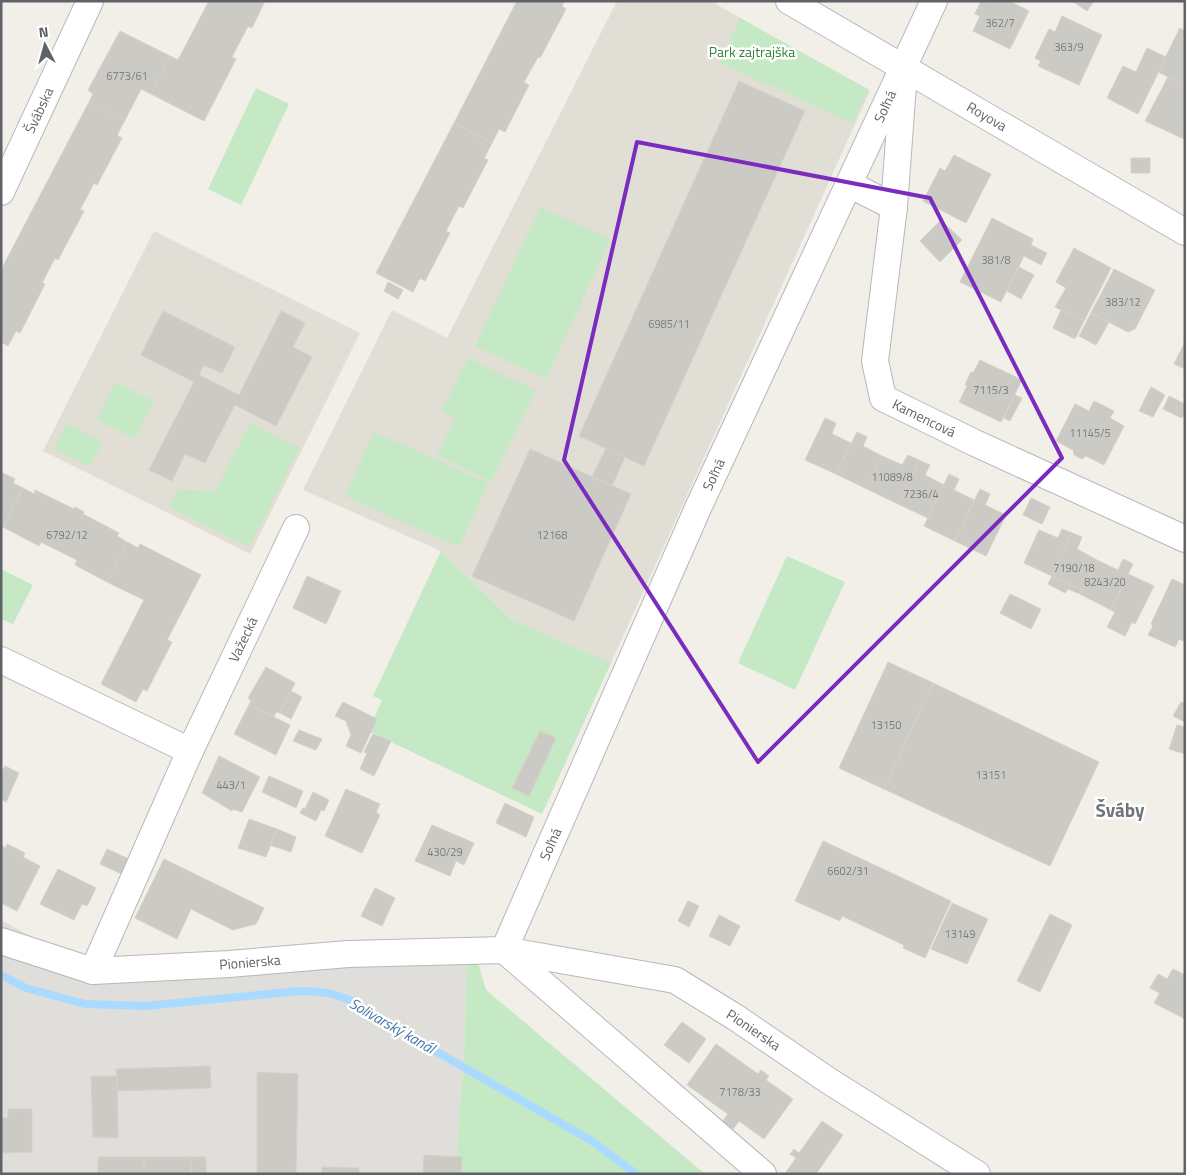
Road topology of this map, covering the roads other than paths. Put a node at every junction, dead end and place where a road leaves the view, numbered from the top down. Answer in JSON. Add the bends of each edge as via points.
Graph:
{"nodes":[{"id":1,"x":90,"y":1,"type":"edge"},
{"id":2,"x":789,"y":1,"type":"edge"},
{"id":3,"x":934,"y":1,"type":"edge"},
{"id":4,"x":904,"y":69,"type":"junction"},
{"id":5,"x":850,"y":184,"type":"junction"},
{"id":6,"x":1,"y":192,"type":"edge"},
{"id":7,"x":894,"y":206,"type":"junction"},
{"id":8,"x":1185,"y":232,"type":"edge"},
{"id":9,"x":296,"y":528,"type":"dead end"},
{"id":10,"x":1185,"y":538,"type":"edge"},
{"id":11,"x":1,"y":660,"type":"edge"},
{"id":12,"x":190,"y":751,"type":"junction"},
{"id":13,"x":1,"y":941,"type":"edge"},
{"id":14,"x":504,"y":950,"type":"junction"},
{"id":15,"x":93,"y":971,"type":"junction"},
{"id":16,"x":763,"y":1174,"type":"edge"},
{"id":17,"x":978,"y":1174,"type":"edge"}],
"edges":[{"from":1,"to":6,"type":"street","name":"Švábska"},
{"from":2,"to":4,"type":"street","name":"Royova"},
{"from":3,"to":4,"type":"street","name":"Soľná"},
{"from":4,"to":5,"type":"street","name":"Soľná"},
{"from":4,"to":7,"type":"street","name":"Kamencová"},
{"from":4,"to":8,"type":"street","name":"Royova"},
{"from":5,"to":7,"type":"street"},
{"from":5,"to":14,"type":"street","name":"Soľná","via":[[698,508]]},
{"from":7,"to":10,"type":"street","name":"Kamencová","via":[[875,361],[883,398]]},
{"from":9,"to":12,"type":"street","name":"Važecká"},
{"from":11,"to":12,"type":"street"},
{"from":12,"to":15,"type":"street","name":"Važecká"},
{"from":13,"to":15,"type":"street","name":"Pionierska"},
{"from":14,"to":15,"type":"street","name":"Pionierska","via":[[348,954]]},
{"from":14,"to":16,"type":"street"},
{"from":14,"to":17,"type":"street","name":"Pionierska","via":[[675,980]]}]}
